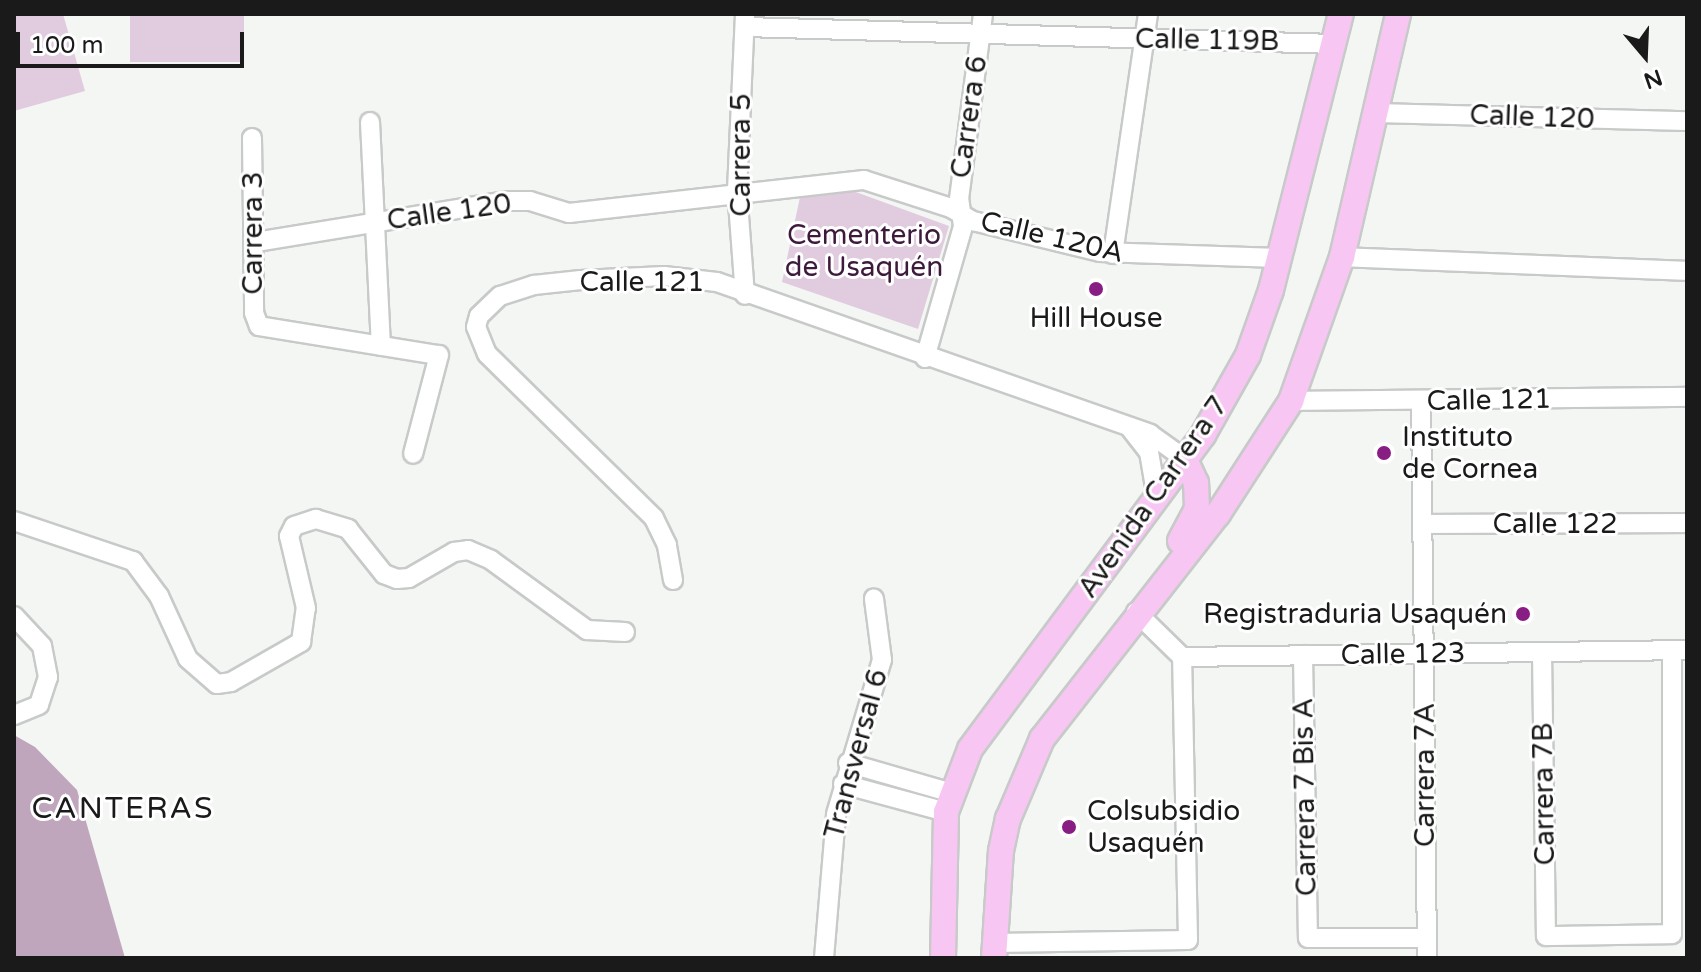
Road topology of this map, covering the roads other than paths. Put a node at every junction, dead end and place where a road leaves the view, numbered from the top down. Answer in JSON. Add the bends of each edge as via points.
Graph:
{"nodes":[{"id":1,"x":983,"y":14,"type":"edge"},
{"id":2,"x":1148,"y":14,"type":"edge"},
{"id":3,"x":1341,"y":14,"type":"edge"},
{"id":4,"x":1398,"y":14,"type":"edge"},
{"id":5,"x":745,"y":20,"type":"edge"},
{"id":6,"x":981,"y":34,"type":"junction"},
{"id":7,"x":1144,"y":39,"type":"junction"},
{"id":8,"x":1334,"y":44,"type":"junction"},
{"id":9,"x":1376,"y":113,"type":"junction"},
{"id":10,"x":1687,"y":121,"type":"edge"},
{"id":11,"x":370,"y":122,"type":"dead end"},
{"id":12,"x":252,"y":138,"type":"dead end"},
{"id":13,"x":737,"y":197,"type":"junction"},
{"id":14,"x":960,"y":213,"type":"junction"},
{"id":15,"x":375,"y":222,"type":"junction"},
{"id":16,"x":256,"y":242,"type":"junction"},
{"id":17,"x":1113,"y":254,"type":"junction"},
{"id":18,"x":1342,"y":257,"type":"junction"},
{"id":19,"x":1279,"y":258,"type":"junction"},
{"id":20,"x":1687,"y":271,"type":"edge"},
{"id":21,"x":745,"y":295,"type":"junction"},
{"id":22,"x":381,"y":346,"type":"junction"},
{"id":23,"x":925,"y":358,"type":"junction"},
{"id":24,"x":1687,"y":397,"type":"edge"},
{"id":25,"x":1291,"y":401,"type":"junction"},
{"id":26,"x":1421,"y":401,"type":"junction"},
{"id":27,"x":1130,"y":428,"type":"junction"},
{"id":28,"x":413,"y":454,"type":"dead end"},
{"id":29,"x":1185,"y":459,"type":"junction"},
{"id":30,"x":1157,"y":499,"type":"junction"},
{"id":31,"x":14,"y":521,"type":"edge"},
{"id":32,"x":1687,"y":523,"type":"edge"},
{"id":33,"x":1422,"y":524,"type":"junction"},
{"id":34,"x":673,"y":580,"type":"dead end"},
{"id":35,"x":874,"y":599,"type":"dead end"},
{"id":36,"x":1136,"y":612,"type":"junction"},
{"id":37,"x":14,"y":616,"type":"edge"},
{"id":38,"x":625,"y":632,"type":"dead end"},
{"id":39,"x":1108,"y":650,"type":"junction"},
{"id":40,"x":1680,"y":650,"type":"edge"},
{"id":41,"x":1542,"y":652,"type":"junction"},
{"id":42,"x":1425,"y":654,"type":"junction"},
{"id":43,"x":1303,"y":655,"type":"junction"},
{"id":44,"x":1182,"y":657,"type":"junction"},
{"id":45,"x":14,"y":715,"type":"edge"},
{"id":46,"x":848,"y":763,"type":"junction"},
{"id":47,"x":843,"y":784,"type":"junction"},
{"id":48,"x":949,"y":803,"type":"junction"},
{"id":49,"x":1427,"y":938,"type":"junction"},
{"id":50,"x":994,"y":950,"type":"edge"},
{"id":51,"x":824,"y":958,"type":"edge"},
{"id":52,"x":943,"y":958,"type":"edge"},
{"id":53,"x":1427,"y":958,"type":"edge"}],
"edges":[{"from":1,"to":6,"type":"street","name":"Carrera 6"},
{"from":2,"to":7,"type":"street"},
{"from":3,"to":8,"type":"main road","name":"Avenida Carrera 7"},
{"from":4,"to":9,"type":"main road","name":"Avenida Carrera 7"},
{"from":5,"to":6,"type":"street","name":"Calle 119B"},
{"from":5,"to":13,"type":"street","name":"Carrera 5"},
{"from":6,"to":7,"type":"street","name":"Calle 119B"},
{"from":6,"to":14,"type":"street","name":"Carrera 6"},
{"from":7,"to":8,"type":"street","name":"Calle 119B"},
{"from":7,"to":17,"type":"street"},
{"from":8,"to":19,"type":"main road","name":"Avenida Carrera 7"},
{"from":9,"to":10,"type":"street","name":"Calle 120"},
{"from":9,"to":18,"type":"main road","name":"Avenida Carrera 7"},
{"from":11,"to":15,"type":"street"},
{"from":12,"to":16,"type":"street","name":"Carrera 3"},
{"from":13,"to":14,"type":"street","name":"Calle 120A","via":[[864,180]]},
{"from":13,"to":15,"type":"street","name":"Calle 120","via":[[569,213],[530,201],[506,201]]},
{"from":13,"to":21,"type":"street","name":"Carrera 5"},
{"from":14,"to":17,"type":"street","name":"Calle 120A"},
{"from":14,"to":23,"type":"street","name":"Carrera 6","via":[[963,226]]},
{"from":15,"to":16,"type":"street","name":"Calle 120"},
{"from":15,"to":22,"type":"street"},
{"from":16,"to":22,"type":"street","name":"Carrera 3","via":[[254,313],[259,326]]},
{"from":17,"to":19,"type":"street","name":"Calle 120A"},
{"from":18,"to":20,"type":"street"},
{"from":18,"to":25,"type":"main road","name":"Avenida Carrera 7"},
{"from":19,"to":29,"type":"main road","name":"Avenida Carrera 7","via":[[1248,355]]},
{"from":21,"to":23,"type":"street","name":"Calle 121"},
{"from":21,"to":34,"type":"street","name":"Calle 121","via":[[717,282],[664,276],[581,280],[508,293],[479,316],[476,327],[487,354],[654,518],[667,545]]},
{"from":22,"to":28,"type":"street","via":[[439,355]]},
{"from":23,"to":27,"type":"street","name":"Calle 121"},
{"from":24,"to":26,"type":"street","name":"Calle 121"},
{"from":25,"to":26,"type":"street","name":"Calle 121"},
{"from":25,"to":36,"type":"main road","name":"Avenida Carrera 7","via":[[1218,514]]},
{"from":26,"to":33,"type":"street","name":"Carrera 7A"},
{"from":27,"to":29,"type":"street","name":"Calle 121","via":[[1169,443]]},
{"from":27,"to":30,"type":"street","via":[[1149,452]]},
{"from":29,"to":30,"type":"main road","name":"Avenida Carrera 7"},
{"from":29,"to":39,"type":"main road","via":[[1196,483],[1193,523]]},
{"from":30,"to":48,"type":"main road","name":"Avenida Carrera 7","via":[[997,707],[970,749]]},
{"from":31,"to":38,"type":"street","via":[[133,561],[159,596],[188,659],[217,684],[231,682],[301,642],[306,608],[289,536],[294,526],[316,519],[348,529],[384,574],[397,579],[468,550],[491,560],[587,630]]},
{"from":32,"to":33,"type":"street","name":"Calle 122"},
{"from":33,"to":42,"type":"street","name":"Carrera 7A"},
{"from":35,"to":46,"type":"street","name":"Transversal 6","via":[[882,660]]},
{"from":36,"to":39,"type":"main road","name":"Avenida Carrera 7"},
{"from":36,"to":44,"type":"street"},
{"from":37,"to":45,"type":"street","via":[[42,646],[48,677],[39,705]]},
{"from":39,"to":50,"type":"main road","name":"Avenida Carrera 7","via":[[1042,739],[1020,787],[1001,851]]},
{"from":40,"to":41,"type":"street","name":"Calle 123"},
{"from":40,"to":41,"type":"street","name":"Carrera 7B","via":[[1672,934],[1546,936]]},
{"from":41,"to":42,"type":"street","name":"Calle 123"},
{"from":42,"to":43,"type":"street","name":"Calle 123"},
{"from":42,"to":49,"type":"street","name":"Carrera 7A"},
{"from":43,"to":44,"type":"street","name":"Calle 123"},
{"from":43,"to":49,"type":"street","name":"Carrera 7 Bis A","via":[[1308,938]]},
{"from":44,"to":50,"type":"street","via":[[1188,940]]},
{"from":46,"to":47,"type":"street","name":"Transversal 6"},
{"from":46,"to":48,"type":"street"},
{"from":47,"to":48,"type":"street"},
{"from":47,"to":51,"type":"street","name":"Transversal 6","via":[[831,848]]},
{"from":48,"to":52,"type":"main road","name":"Avenida Carrera 7"},
{"from":49,"to":53,"type":"street","name":"Carrera 7A"}]}
